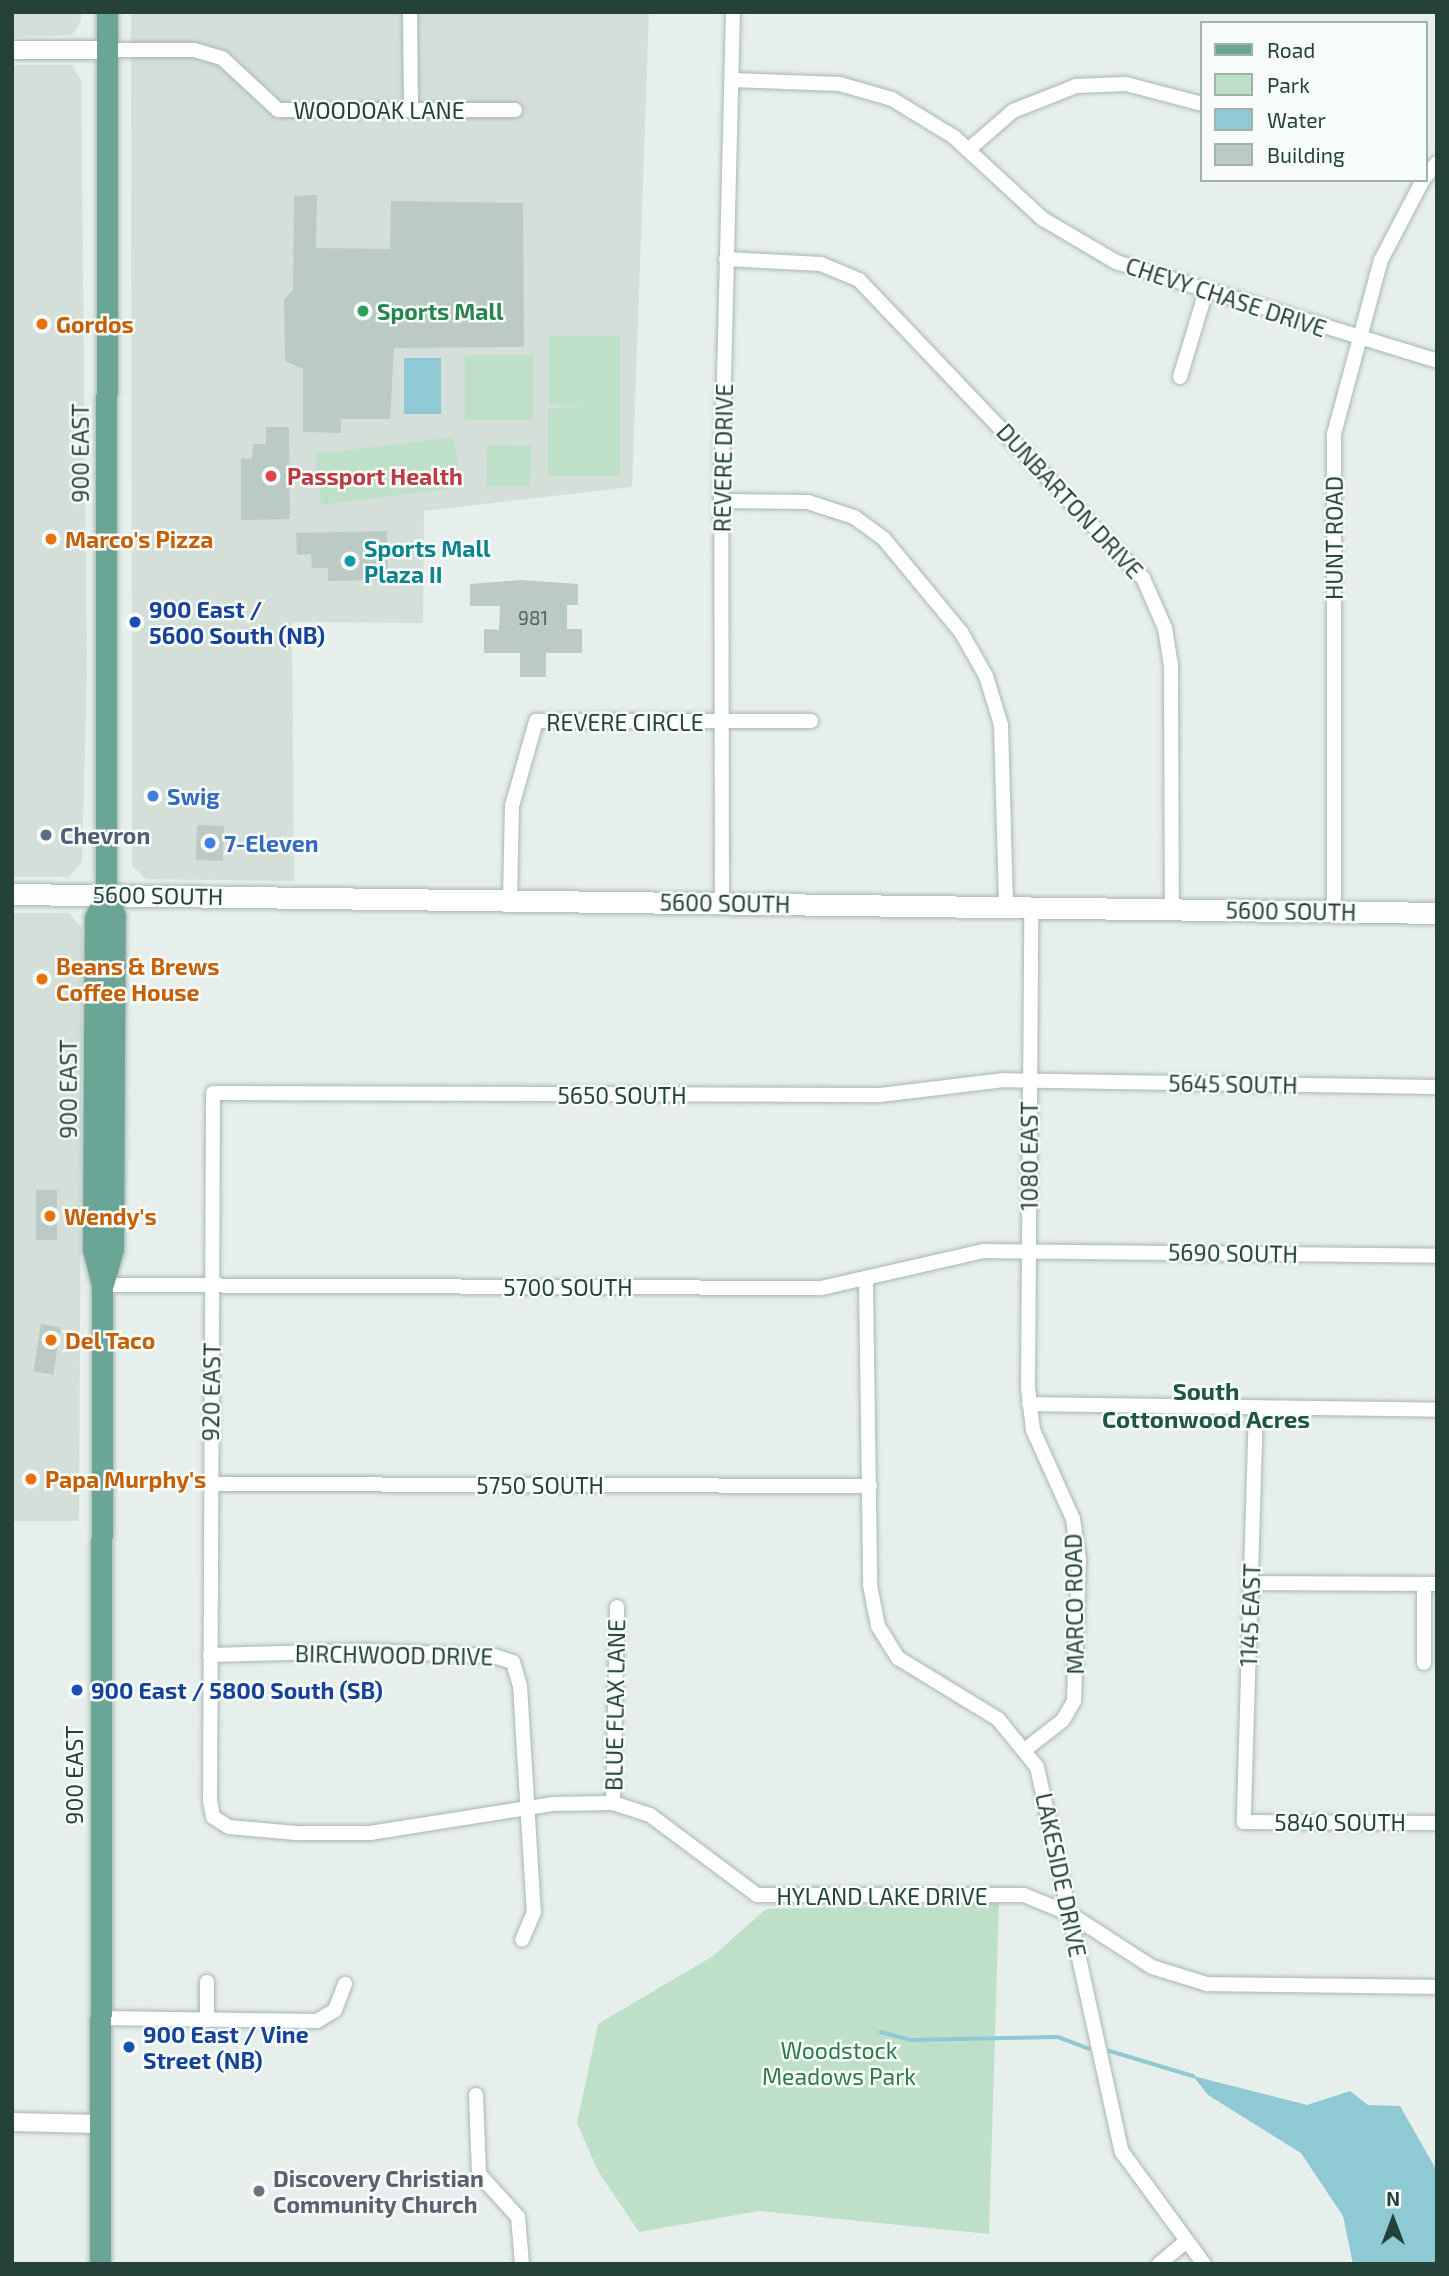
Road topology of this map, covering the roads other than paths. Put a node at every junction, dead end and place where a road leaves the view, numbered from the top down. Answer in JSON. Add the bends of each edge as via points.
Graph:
{"nodes":[{"id":1,"x":107,"y":12,"type":"edge"},
{"id":2,"x":410,"y":12,"type":"edge"},
{"id":3,"x":733,"y":12,"type":"edge"},
{"id":4,"x":12,"y":50,"type":"edge"},
{"id":5,"x":107,"y":50,"type":"junction"},
{"id":6,"x":732,"y":80,"type":"junction"},
{"id":7,"x":1200,"y":103,"type":"edge"},
{"id":8,"x":411,"y":110,"type":"junction"},
{"id":9,"x":515,"y":110,"type":"dead end"},
{"id":10,"x":968,"y":150,"type":"junction"},
{"id":11,"x":1422,"y":182,"type":"edge"},
{"id":12,"x":726,"y":260,"type":"junction"},
{"id":13,"x":1205,"y":294,"type":"junction"},
{"id":14,"x":1358,"y":338,"type":"junction"},
{"id":15,"x":1437,"y":361,"type":"edge"},
{"id":16,"x":1180,"y":377,"type":"dead end"},
{"id":17,"x":721,"y":501,"type":"junction"},
{"id":18,"x":722,"y":721,"type":"junction"},
{"id":19,"x":811,"y":721,"type":"dead end"},
{"id":20,"x":12,"y":894,"type":"edge"},
{"id":21,"x":106,"y":894,"type":"junction"},
{"id":22,"x":510,"y":900,"type":"junction"},
{"id":23,"x":722,"y":903,"type":"junction"},
{"id":24,"x":1006,"y":907,"type":"junction"},
{"id":25,"x":1031,"y":908,"type":"junction"},
{"id":26,"x":1172,"y":910,"type":"junction"},
{"id":27,"x":1334,"y":912,"type":"junction"},
{"id":28,"x":1437,"y":913,"type":"edge"},
{"id":29,"x":1030,"y":1081,"type":"junction"},
{"id":30,"x":1437,"y":1087,"type":"edge"},
{"id":31,"x":213,"y":1093,"type":"joint"},
{"id":32,"x":1029,"y":1251,"type":"junction"},
{"id":33,"x":1437,"y":1256,"type":"edge"},
{"id":34,"x":866,"y":1281,"type":"junction"},
{"id":35,"x":102,"y":1285,"type":"junction"},
{"id":36,"x":212,"y":1285,"type":"junction"},
{"id":37,"x":1029,"y":1404,"type":"junction"},
{"id":38,"x":1256,"y":1407,"type":"junction"},
{"id":39,"x":1437,"y":1410,"type":"edge"},
{"id":40,"x":210,"y":1484,"type":"junction"},
{"id":41,"x":870,"y":1486,"type":"junction"},
{"id":42,"x":1251,"y":1583,"type":"junction"},
{"id":43,"x":1430,"y":1584,"type":"edge"},
{"id":44,"x":617,"y":1607,"type":"dead end"},
{"id":45,"x":210,"y":1656,"type":"junction"},
{"id":46,"x":1424,"y":1663,"type":"dead end"},
{"id":47,"x":1026,"y":1749,"type":"junction"},
{"id":48,"x":613,"y":1803,"type":"junction"},
{"id":49,"x":528,"y":1808,"type":"junction"},
{"id":50,"x":214,"y":1817,"type":"joint"},
{"id":51,"x":1244,"y":1822,"type":"joint"},
{"id":52,"x":1437,"y":1823,"type":"edge"},
{"id":53,"x":1070,"y":1914,"type":"junction"},
{"id":54,"x":522,"y":1940,"type":"dead end"},
{"id":55,"x":207,"y":1983,"type":"dead end"},
{"id":56,"x":345,"y":1984,"type":"dead end"},
{"id":57,"x":1437,"y":1987,"type":"edge"},
{"id":58,"x":100,"y":2018,"type":"junction"},
{"id":59,"x":207,"y":2020,"type":"junction"},
{"id":60,"x":476,"y":2095,"type":"dead end"},
{"id":61,"x":12,"y":2122,"type":"edge"},
{"id":62,"x":100,"y":2124,"type":"junction"},
{"id":63,"x":1184,"y":2243,"type":"junction"},
{"id":64,"x":100,"y":2264,"type":"edge"},
{"id":65,"x":522,"y":2264,"type":"edge"},
{"id":66,"x":1159,"y":2264,"type":"edge"},
{"id":67,"x":1204,"y":2264,"type":"edge"}],
"edges":[{"from":1,"to":5,"type":"main road","name":"900 EAST"},
{"from":2,"to":8,"type":"street"},
{"from":3,"to":6,"type":"street","name":"REVERE DRIVE"},
{"from":4,"to":5,"type":"street","name":"WOODOAK LANE"},
{"from":5,"to":8,"type":"street","name":"WOODOAK LANE","via":[[194,50],[222,58],[278,110]]},
{"from":5,"to":21,"type":"main road","name":"900 EAST"},
{"from":6,"to":10,"type":"street","name":"CHEVY CHASE DRIVE","via":[[822,82],[875,93],[925,115]]},
{"from":6,"to":12,"type":"street","name":"REVERE DRIVE"},
{"from":7,"to":10,"type":"street","via":[[1126,84],[1076,86],[1013,111]]},
{"from":8,"to":9,"type":"street","name":"WOODOAK LANE"},
{"from":10,"to":13,"type":"street","name":"CHEVY CHASE DRIVE","via":[[1021,202],[1075,240],[1142,273]]},
{"from":11,"to":14,"type":"street","name":"HUNT ROAD","via":[[1388,240]]},
{"from":12,"to":17,"type":"street","name":"REVERE DRIVE"},
{"from":12,"to":26,"type":"street","name":"DUNBARTON DRIVE","via":[[821,264],[859,280],[1143,578],[1165,628],[1171,664]]},
{"from":13,"to":14,"type":"street","name":"CHEVY CHASE DRIVE"},
{"from":13,"to":16,"type":"street"},
{"from":14,"to":15,"type":"street","name":"CHEVY CHASE DRIVE"},
{"from":14,"to":27,"type":"street","name":"HUNT ROAD","via":[[1334,445]]},
{"from":17,"to":18,"type":"street","name":"REVERE DRIVE"},
{"from":17,"to":24,"type":"street","via":[[808,502],[854,517],[884,539],[961,632],[986,676],[1001,725]]},
{"from":18,"to":19,"type":"street","name":"REVERE CIRCLE"},
{"from":18,"to":22,"type":"street","name":"REVERE CIRCLE","via":[[536,721],[512,806]]},
{"from":18,"to":23,"type":"street","name":"REVERE DRIVE"},
{"from":20,"to":21,"type":"main road","name":"5600 SOUTH"},
{"from":21,"to":22,"type":"main road","name":"5600 SOUTH"},
{"from":21,"to":35,"type":"main road","name":"900 EAST","via":[[94,918],[93,1249]]},
{"from":22,"to":23,"type":"main road","name":"5600 SOUTH"},
{"from":23,"to":24,"type":"main road","name":"5600 SOUTH"},
{"from":24,"to":25,"type":"main road","name":"5600 SOUTH"},
{"from":25,"to":26,"type":"main road","name":"5600 SOUTH"},
{"from":25,"to":29,"type":"street","name":"1080 EAST"},
{"from":26,"to":27,"type":"main road","name":"5600 SOUTH"},
{"from":27,"to":28,"type":"main road","name":"5600 SOUTH"},
{"from":29,"to":30,"type":"street","name":"5645 SOUTH"},
{"from":29,"to":31,"type":"street","name":"5650 SOUTH","via":[[860,1095]]},
{"from":29,"to":32,"type":"street","name":"1080 EAST"},
{"from":31,"to":36,"type":"street","name":"920 EAST"},
{"from":32,"to":33,"type":"street","name":"5690 SOUTH"},
{"from":32,"to":34,"type":"street","name":"5700 SOUTH","via":[[957,1253]]},
{"from":32,"to":37,"type":"street","name":"1080 EAST"},
{"from":34,"to":36,"type":"street","name":"5700 SOUTH","via":[[821,1288]]},
{"from":34,"to":41,"type":"street","name":"LAKESIDE DRIVE"},
{"from":35,"to":36,"type":"street","name":"5700 SOUTH"},
{"from":35,"to":58,"type":"main road","name":"900 EAST"},
{"from":36,"to":40,"type":"street","name":"920 EAST"},
{"from":37,"to":38,"type":"street"},
{"from":37,"to":47,"type":"street","name":"MARCO ROAD","via":[[1043,1456],[1073,1519],[1079,1560],[1074,1700],[1063,1720]]},
{"from":38,"to":39,"type":"street"},
{"from":38,"to":42,"type":"street","name":"1145 EAST"},
{"from":40,"to":41,"type":"street","name":"5750 SOUTH"},
{"from":40,"to":45,"type":"street","name":"920 EAST"},
{"from":41,"to":47,"type":"street","name":"LAKESIDE DRIVE","via":[[871,1603],[887,1643],[917,1672],[974,1700]]},
{"from":42,"to":43,"type":"street"},
{"from":42,"to":51,"type":"street","name":"1145 EAST"},
{"from":43,"to":46,"type":"street"},
{"from":44,"to":48,"type":"street","name":"BLUE FLAX LANE"},
{"from":45,"to":49,"type":"street","name":"BIRCHWOOD DRIVE","via":[[368,1651],[503,1657],[518,1672]]},
{"from":45,"to":50,"type":"street","name":"920 EAST"},
{"from":47,"to":53,"type":"street","name":"LAKESIDE DRIVE","via":[[1045,1791]]},
{"from":48,"to":49,"type":"street","name":"HYLAND LAKE DRIVE"},
{"from":48,"to":53,"type":"street","name":"HYLAND LAKE DRIVE","via":[[650,1815],[757,1895],[1024,1895]]},
{"from":49,"to":50,"type":"street","name":"HYLAND LAKE DRIVE","via":[[370,1833],[238,1828]]},
{"from":49,"to":54,"type":"street","name":"BIRCHWOOD DRIVE","via":[[534,1912]]},
{"from":51,"to":52,"type":"street","name":"5840 SOUTH"},
{"from":53,"to":57,"type":"street","name":"HYLAND LAKE DRIVE","via":[[1129,1956],[1207,1984]]},
{"from":53,"to":63,"type":"street","name":"LAKESIDE DRIVE","via":[[1122,2152]]},
{"from":55,"to":59,"type":"street"},
{"from":56,"to":59,"type":"street","via":[[335,2010],[317,2021]]},
{"from":58,"to":59,"type":"street"},
{"from":58,"to":62,"type":"main road","name":"900 EAST"},
{"from":60,"to":65,"type":"street","via":[[479,2174],[518,2217]]},
{"from":61,"to":62,"type":"street"},
{"from":62,"to":64,"type":"main road","name":"900 EAST"},
{"from":63,"to":66,"type":"street"},
{"from":63,"to":67,"type":"street","name":"LAKESIDE DRIVE"}]}
